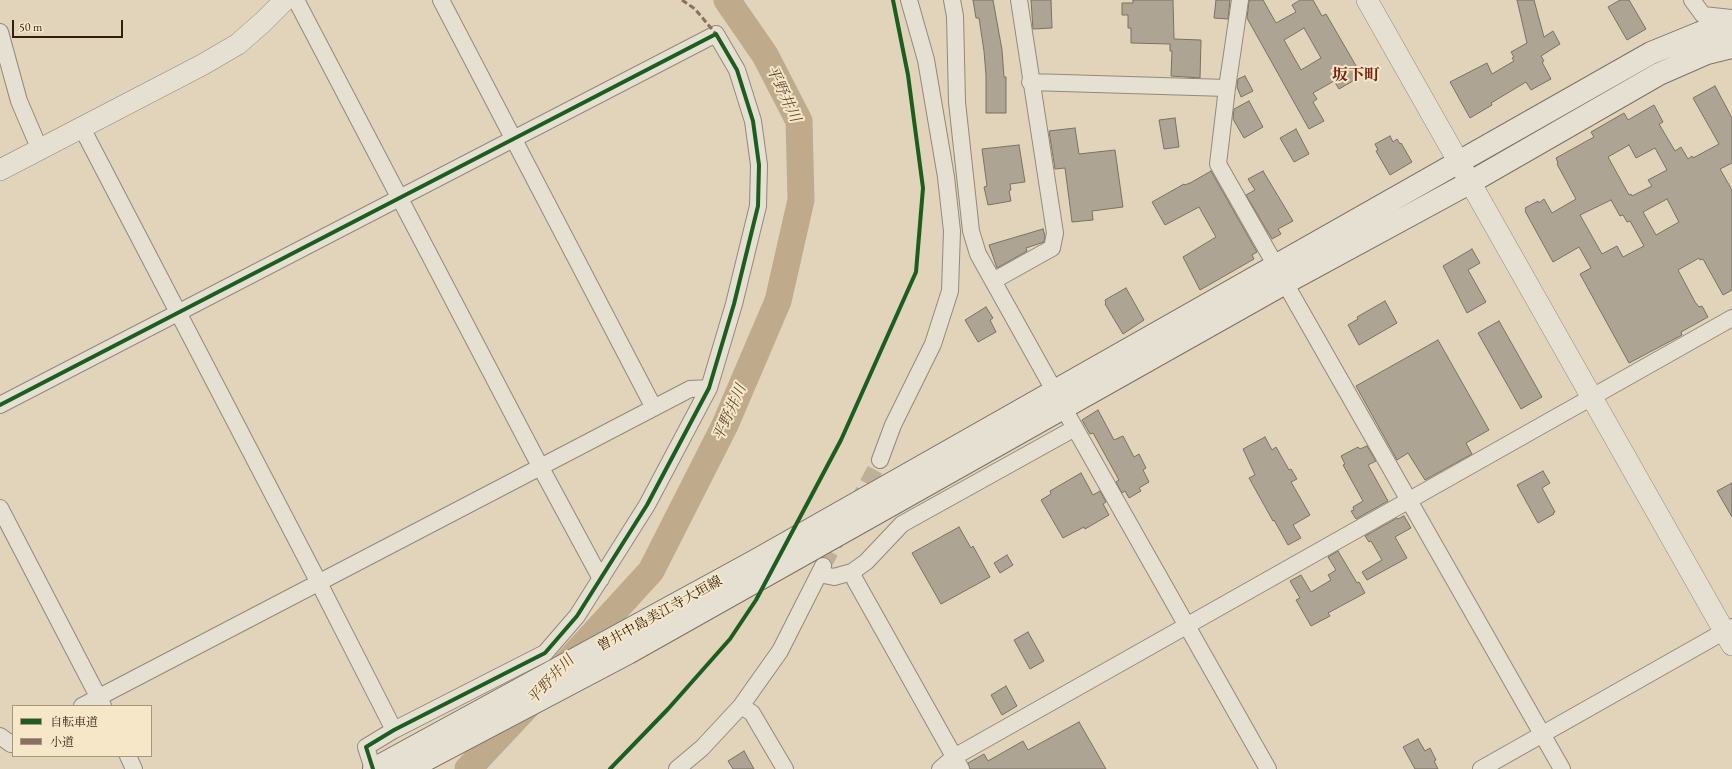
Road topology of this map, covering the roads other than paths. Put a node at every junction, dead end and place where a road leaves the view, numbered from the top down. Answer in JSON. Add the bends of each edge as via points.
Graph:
{"nodes":[{"id":1,"x":284,"y":0,"type":"edge"},
{"id":2,"x":296,"y":0,"type":"edge"},
{"id":3,"x":441,"y":0,"type":"edge"},
{"id":4,"x":909,"y":0,"type":"edge"},
{"id":5,"x":952,"y":0,"type":"edge"},
{"id":6,"x":1018,"y":0,"type":"edge"},
{"id":7,"x":1240,"y":0,"type":"edge"},
{"id":8,"x":1367,"y":0,"type":"edge"},
{"id":9,"x":1692,"y":0,"type":"edge"},
{"id":10,"x":1732,"y":18,"type":"edge"},
{"id":11,"x":1732,"y":25,"type":"edge"},
{"id":12,"x":0,"y":32,"type":"edge"},
{"id":13,"x":1732,"y":47,"type":"edge"},
{"id":14,"x":1030,"y":82,"type":"junction"},
{"id":15,"x":1227,"y":88,"type":"junction"},
{"id":16,"x":82,"y":128,"type":"junction"},
{"id":17,"x":514,"y":140,"type":"junction"},
{"id":18,"x":40,"y":150,"type":"junction"},
{"id":19,"x":1460,"y":162,"type":"junction"},
{"id":20,"x":0,"y":170,"type":"edge"},
{"id":21,"x":1471,"y":182,"type":"junction"},
{"id":22,"x":400,"y":199,"type":"junction"},
{"id":23,"x":1280,"y":275,"type":"junction"},
{"id":24,"x":993,"y":281,"type":"junction"},
{"id":25,"x":179,"y":312,"type":"junction"},
{"id":26,"x":1732,"y":318,"type":"edge"},
{"id":27,"x":709,"y":388,"type":"junction"},
{"id":28,"x":1592,"y":396,"type":"junction"},
{"id":29,"x":1059,"y":400,"type":"junction"},
{"id":30,"x":0,"y":406,"type":"edge"},
{"id":31,"x":654,"y":408,"type":"junction"},
{"id":32,"x":1075,"y":428,"type":"junction"},
{"id":33,"x":880,"y":460,"type":"tunnel mouth"},
{"id":34,"x":541,"y":468,"type":"junction"},
{"id":35,"x":1410,"y":500,"type":"junction"},
{"id":36,"x":0,"y":508,"type":"edge"},
{"id":37,"x":757,"y":570,"type":"junction"},
{"id":38,"x":852,"y":572,"type":"junction"},
{"id":39,"x":601,"y":579,"type":"junction"},
{"id":40,"x":319,"y":582,"type":"junction"},
{"id":41,"x":1186,"y":625,"type":"junction"},
{"id":42,"x":1730,"y":634,"type":"edge"},
{"id":43,"x":101,"y":702,"type":"edge"},
{"id":44,"x":87,"y":705,"type":"edge"},
{"id":45,"x":741,"y":706,"type":"junction"},
{"id":46,"x":394,"y":730,"type":"junction"},
{"id":47,"x":1543,"y":735,"type":"junction"},
{"id":48,"x":0,"y":736,"type":"edge"},
{"id":49,"x":12,"y":743,"type":"edge"},
{"id":50,"x":128,"y":757,"type":"edge"},
{"id":51,"x":958,"y":763,"type":"edge"},
{"id":52,"x":134,"y":769,"type":"edge"},
{"id":53,"x":374,"y":769,"type":"edge"},
{"id":54,"x":408,"y":769,"type":"edge"},
{"id":55,"x":677,"y":769,"type":"edge"},
{"id":56,"x":785,"y":769,"type":"edge"},
{"id":57,"x":940,"y":769,"type":"edge"},
{"id":58,"x":1268,"y":769,"type":"edge"},
{"id":59,"x":1481,"y":769,"type":"edge"},
{"id":60,"x":1562,"y":769,"type":"edge"}],
"edges":[{"from":1,"to":16,"type":"street","via":[[238,44]]},
{"from":2,"to":22,"type":"street"},
{"from":3,"to":17,"type":"street"},
{"from":4,"to":33,"type":"street","via":[[926,60],[946,177],[952,231],[950,291],[933,344],[893,425]]},
{"from":5,"to":24,"type":"street","via":[[955,16],[956,102],[972,231],[978,254]]},
{"from":6,"to":14,"type":"street"},
{"from":7,"to":15,"type":"street"},
{"from":8,"to":19,"type":"street"},
{"from":9,"to":10,"type":"street","via":[[1703,15]]},
{"from":11,"to":19,"type":"main road","via":[[1651,53]]},
{"from":12,"to":18,"type":"street","via":[[19,101]]},
{"from":13,"to":21,"type":"main road","via":[[1707,53],[1658,74]]},
{"from":14,"to":15,"type":"street"},
{"from":14,"to":24,"type":"street","via":[[1055,233],[1052,248]]},
{"from":15,"to":23,"type":"street","via":[[1218,164]]},
{"from":16,"to":18,"type":"street"},
{"from":16,"to":25,"type":"street"},
{"from":17,"to":22,"type":"street"},
{"from":17,"to":27,"type":"street","via":[[716,34],[737,70],[754,121],[760,165],[758,206],[734,304]]},
{"from":17,"to":31,"type":"street"},
{"from":18,"to":20,"type":"street"},
{"from":19,"to":21,"type":"street"},
{"from":19,"to":23,"type":"main road"},
{"from":21,"to":23,"type":"main road"},
{"from":21,"to":28,"type":"street"},
{"from":22,"to":25,"type":"street"},
{"from":22,"to":34,"type":"street"},
{"from":23,"to":29,"type":"main road"},
{"from":23,"to":35,"type":"street"},
{"from":24,"to":29,"type":"street"},
{"from":25,"to":30,"type":"street"},
{"from":25,"to":40,"type":"street"},
{"from":26,"to":28,"type":"street"},
{"from":27,"to":31,"type":"street","via":[[690,390]]},
{"from":27,"to":39,"type":"street","via":[[647,506]]},
{"from":28,"to":35,"type":"street"},
{"from":28,"to":42,"type":"street"},
{"from":29,"to":32,"type":"street"},
{"from":29,"to":37,"type":"main road"},
{"from":31,"to":34,"type":"street"},
{"from":32,"to":38,"type":"street","via":[[902,524],[866,562]]},
{"from":32,"to":41,"type":"street"},
{"from":34,"to":39,"type":"street"},
{"from":34,"to":40,"type":"street"},
{"from":35,"to":41,"type":"street"},
{"from":35,"to":47,"type":"street"},
{"from":36,"to":43,"type":"street"},
{"from":37,"to":53,"type":"main road","name":"曽井中島美江寺大垣線"},
{"from":37,"to":54,"type":"main road","name":"曽井中島美江寺大垣線","via":[[628,652]]},
{"from":38,"to":45,"type":"street","via":[[834,577],[821,570],[780,651]]},
{"from":38,"to":51,"type":"street"},
{"from":39,"to":46,"type":"street","via":[[577,616],[545,653]]},
{"from":40,"to":43,"type":"street"},
{"from":40,"to":46,"type":"street"},
{"from":41,"to":51,"type":"street"},
{"from":41,"to":58,"type":"street"},
{"from":42,"to":47,"type":"street"},
{"from":43,"to":44,"type":"street"},
{"from":45,"to":55,"type":"street","via":[[702,748]]},
{"from":45,"to":56,"type":"street","via":[[752,713]]},
{"from":46,"to":53,"type":"street","via":[[366,747]]},
{"from":47,"to":59,"type":"street"},
{"from":47,"to":60,"type":"street"},
{"from":48,"to":49,"type":"street"},
{"from":50,"to":52,"type":"street"},
{"from":51,"to":57,"type":"street"}]}
